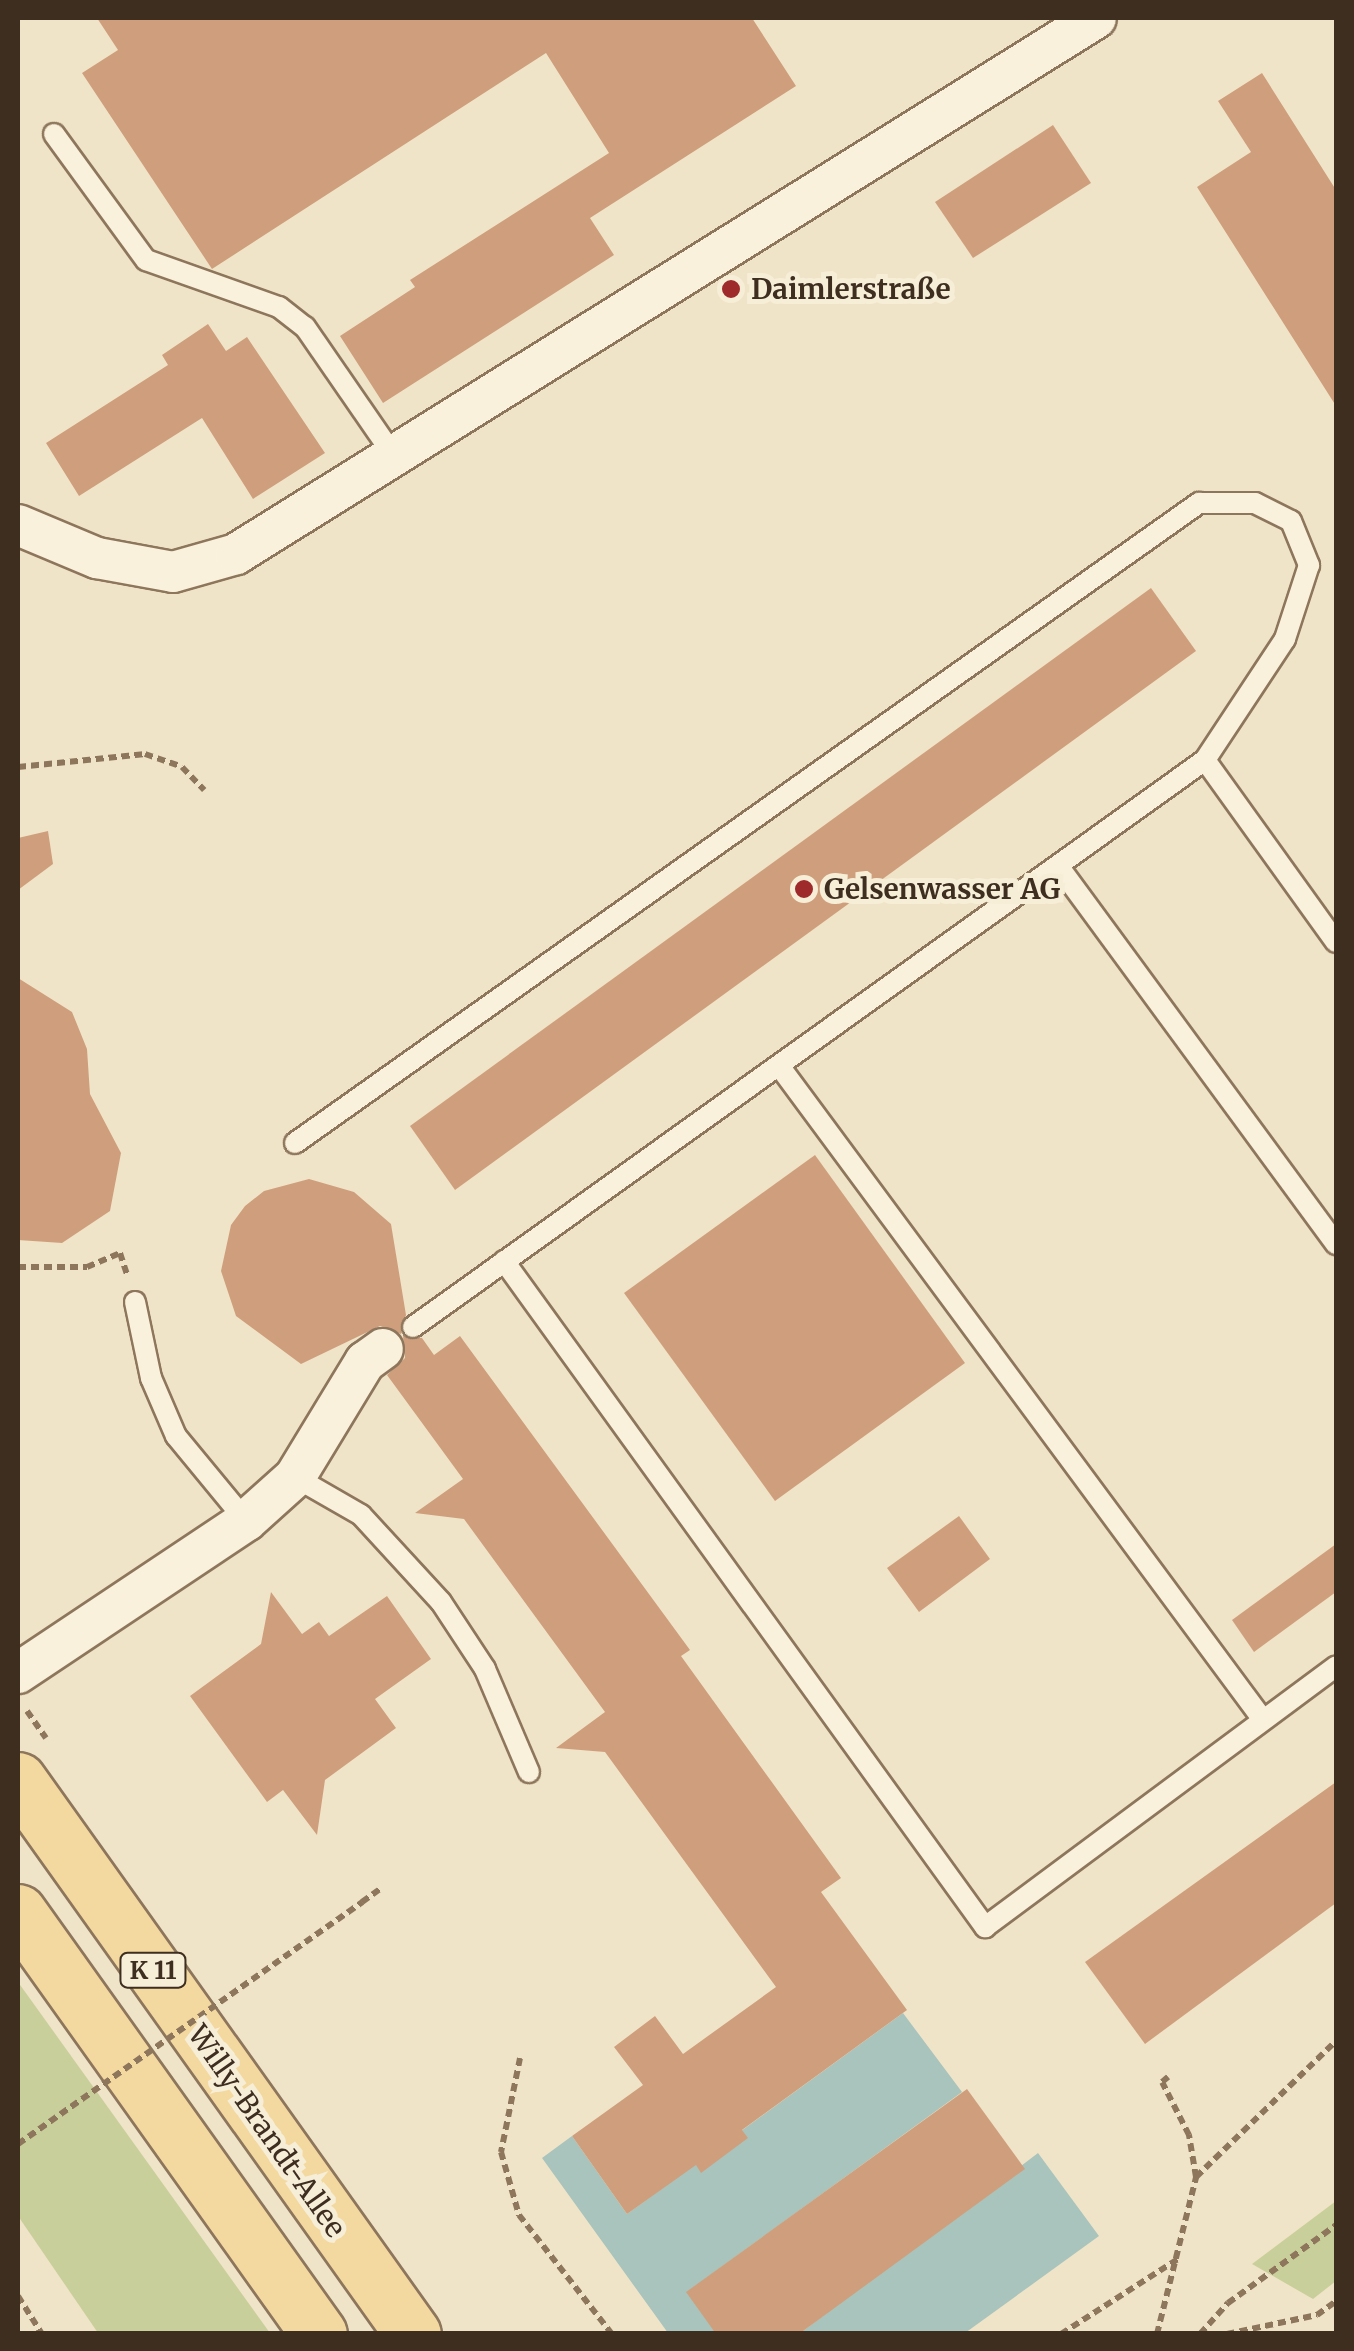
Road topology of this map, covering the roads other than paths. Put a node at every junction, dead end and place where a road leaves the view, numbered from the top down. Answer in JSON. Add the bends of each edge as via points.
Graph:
{"nodes":[{"id":1,"x":1096,"y":18,"type":"edge"},
{"id":2,"x":54,"y":134,"type":"dead end"},
{"id":3,"x":397,"y":460,"type":"junction"},
{"id":4,"x":18,"y":525,"type":"edge"},
{"id":5,"x":1205,"y":760,"type":"junction"},
{"id":6,"x":1059,"y":867,"type":"junction"},
{"id":7,"x":1336,"y":942,"type":"edge"},
{"id":8,"x":780,"y":1067,"type":"junction"},
{"id":9,"x":295,"y":1143,"type":"dead end"},
{"id":10,"x":1336,"y":1244,"type":"edge"},
{"id":11,"x":504,"y":1261,"type":"junction"},
{"id":12,"x":136,"y":1302,"type":"road end"},
{"id":13,"x":397,"y":1339,"type":"joint"},
{"id":14,"x":295,"y":1477,"type":"junction"},
{"id":15,"x":246,"y":1521,"type":"junction"},
{"id":16,"x":1336,"y":1666,"type":"edge"},
{"id":17,"x":18,"y":1673,"type":"edge"},
{"id":18,"x":1263,"y":1720,"type":"junction"},
{"id":19,"x":528,"y":1772,"type":"dead end"},
{"id":20,"x":18,"y":1780,"type":"edge"},
{"id":21,"x":18,"y":1912,"type":"edge"},
{"id":22,"x":319,"y":2334,"type":"edge"},
{"id":23,"x":413,"y":2334,"type":"edge"}],
"edges":[{"from":1,"to":3,"type":"street"},
{"from":2,"to":3,"type":"lane","via":[[146,260],[279,307],[304,328]]},
{"from":3,"to":4,"type":"street","via":[[236,554],[173,572],[97,558]]},
{"from":5,"to":6,"type":"lane"},
{"from":5,"to":7,"type":"lane"},
{"from":5,"to":9,"type":"lane","via":[[1285,639],[1309,565],[1290,521],[1255,503],[1198,504]]},
{"from":6,"to":8,"type":"lane"},
{"from":6,"to":10,"type":"lane"},
{"from":8,"to":11,"type":"lane"},
{"from":8,"to":18,"type":"lane"},
{"from":11,"to":13,"type":"lane"},
{"from":11,"to":18,"type":"lane","via":[[986,1926]]},
{"from":12,"to":15,"type":"lane","via":[[151,1378],[176,1436]]},
{"from":13,"to":14,"type":"street","via":[[365,1362]]},
{"from":14,"to":15,"type":"street"},
{"from":14,"to":19,"type":"lane","via":[[360,1515],[441,1602],[485,1669]]},
{"from":15,"to":17,"type":"street"},
{"from":16,"to":18,"type":"lane"},
{"from":20,"to":23,"type":"main road","name":"Willy-Brandt-Allee","number":"K 11"},
{"from":21,"to":22,"type":"main road","number":"K 11"}]}
